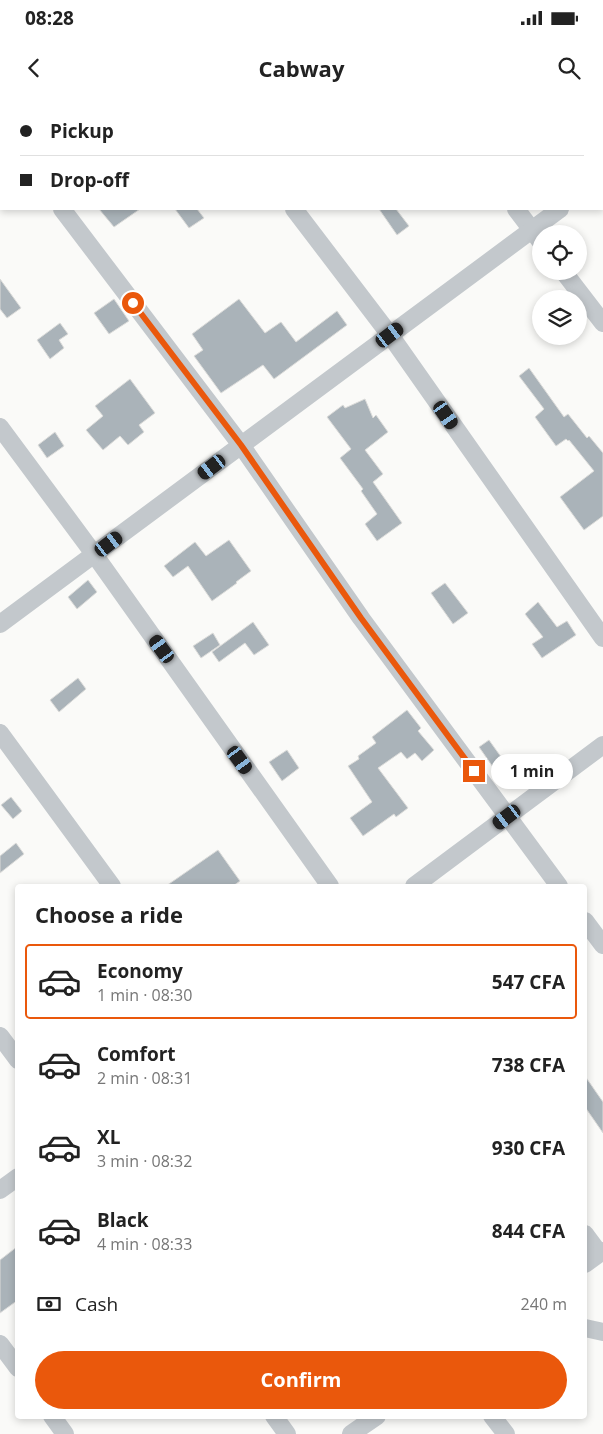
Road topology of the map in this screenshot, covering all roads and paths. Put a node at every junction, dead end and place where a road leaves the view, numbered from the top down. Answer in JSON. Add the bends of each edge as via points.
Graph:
{"nodes":[{"id":1,"x":63,"y":210,"type":"edge"},
{"id":2,"x":295,"y":210,"type":"edge"},
{"id":3,"x":517,"y":210,"type":"edge"},
{"id":4,"x":559,"y":210,"type":"edge"},
{"id":5,"x":546,"y":225,"type":"edge"},
{"id":6,"x":532,"y":231,"type":"edge"},
{"id":7,"x":532,"y":239,"type":"edge"},
{"id":8,"x":570,"y":280,"type":"edge"},
{"id":9,"x":603,"y":323,"type":"edge"},
{"id":10,"x":390,"y":335,"type":"junction"},
{"id":11,"x":0,"y":427,"type":"edge"},
{"id":12,"x":241,"y":445,"type":"junction"},
{"id":13,"x":94,"y":554,"type":"junction"},
{"id":14,"x":0,"y":624,"type":"edge"},
{"id":15,"x":603,"y":638,"type":"edge"},
{"id":16,"x":0,"y":733,"type":"edge"},
{"id":17,"x":603,"y":745,"type":"edge"},
{"id":18,"x":507,"y":817,"type":"junction"},
{"id":19,"x":111,"y":884,"type":"edge"},
{"id":20,"x":329,"y":884,"type":"edge"},
{"id":21,"x":417,"y":884,"type":"edge"},
{"id":22,"x":557,"y":884,"type":"edge"},
{"id":23,"x":587,"y":924,"type":"edge"},
{"id":24,"x":603,"y":945,"type":"edge"},
{"id":25,"x":0,"y":1036,"type":"edge"},
{"id":26,"x":15,"y":1056,"type":"edge"},
{"id":27,"x":15,"y":1179,"type":"edge"},
{"id":28,"x":0,"y":1190,"type":"edge"},
{"id":29,"x":587,"y":1236,"type":"edge"},
{"id":30,"x":601,"y":1252,"type":"edge"},
{"id":31,"x":587,"y":1262,"type":"edge"},
{"id":32,"x":587,"y":1328,"type":"edge"},
{"id":33,"x":603,"y":1332,"type":"edge"},
{"id":34,"x":0,"y":1344,"type":"edge"},
{"id":35,"x":15,"y":1364,"type":"edge"},
{"id":36,"x":54,"y":1419,"type":"edge"},
{"id":37,"x":276,"y":1419,"type":"edge"},
{"id":38,"x":373,"y":1419,"type":"edge"},
{"id":39,"x":494,"y":1419,"type":"edge"},
{"id":40,"x":65,"y":1434,"type":"edge"},
{"id":41,"x":287,"y":1434,"type":"edge"},
{"id":42,"x":351,"y":1434,"type":"edge"},
{"id":43,"x":506,"y":1434,"type":"edge"}],
"edges":[{"from":1,"to":12,"type":"street"},
{"from":2,"to":10,"type":"street"},
{"from":3,"to":6,"type":"street"},
{"from":4,"to":5,"type":"street"},
{"from":7,"to":10,"type":"street"},
{"from":8,"to":9,"type":"street"},
{"from":10,"to":12,"type":"street"},
{"from":10,"to":15,"type":"street"},
{"from":11,"to":13,"type":"street"},
{"from":12,"to":13,"type":"street"},
{"from":12,"to":18,"type":"street","via":[[361,618]]},
{"from":13,"to":14,"type":"street"},
{"from":13,"to":20,"type":"street"},
{"from":16,"to":19,"type":"street"},
{"from":17,"to":18,"type":"street"},
{"from":18,"to":21,"type":"street"},
{"from":18,"to":22,"type":"street"},
{"from":23,"to":24,"type":"street"},
{"from":25,"to":26,"type":"street"},
{"from":27,"to":28,"type":"street"},
{"from":29,"to":30,"type":"street"},
{"from":30,"to":31,"type":"street"},
{"from":32,"to":33,"type":"street"},
{"from":34,"to":35,"type":"street"},
{"from":36,"to":40,"type":"street"},
{"from":37,"to":41,"type":"street"},
{"from":38,"to":42,"type":"street"},
{"from":39,"to":43,"type":"street"}]}
